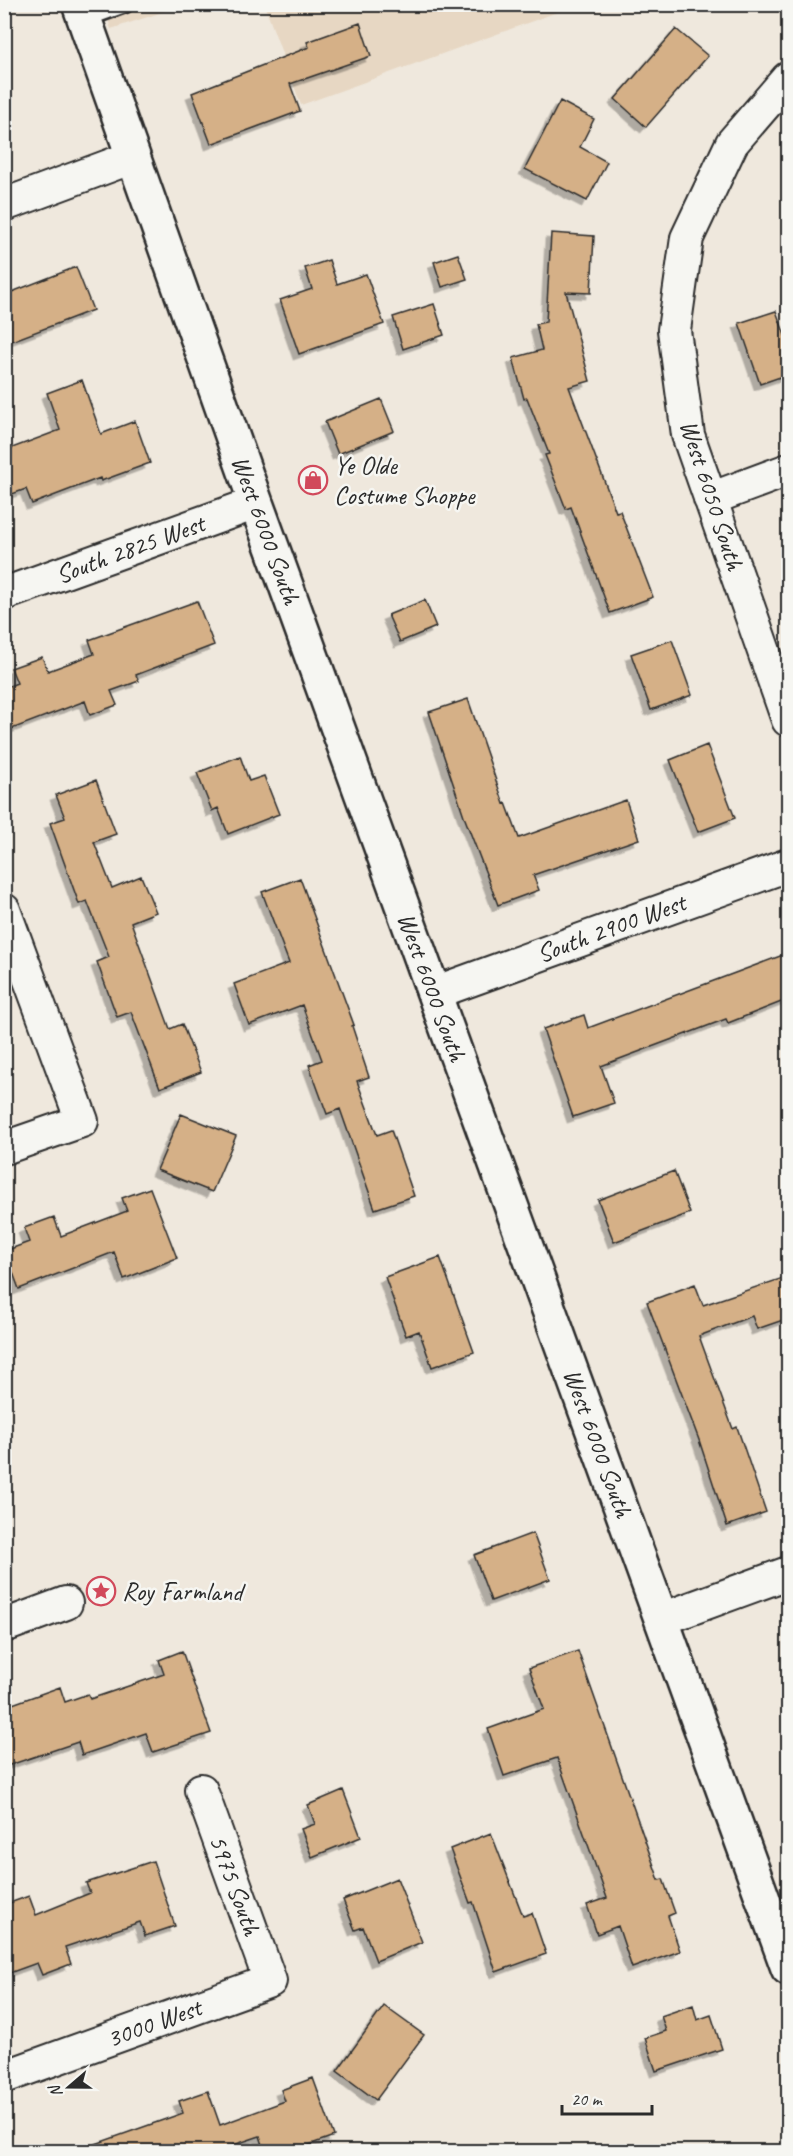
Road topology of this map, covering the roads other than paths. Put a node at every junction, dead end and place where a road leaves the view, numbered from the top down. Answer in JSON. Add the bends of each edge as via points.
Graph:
{"nodes":[{"id":1,"x":126,"y":4,"type":"edge"},
{"id":2,"x":82,"y":12,"type":"edge"},
{"id":3,"x":789,"y":78,"type":"edge"},
{"id":4,"x":133,"y":157,"type":"junction"},
{"id":5,"x":4,"y":206,"type":"edge"},
{"id":6,"x":789,"y":470,"type":"edge"},
{"id":7,"x":710,"y":499,"type":"junction"},
{"id":8,"x":256,"y":503,"type":"junction"},
{"id":9,"x":4,"y":594,"type":"edge"},
{"id":10,"x":789,"y":720,"type":"edge"},
{"id":11,"x":789,"y":865,"type":"edge"},
{"id":12,"x":4,"y":910,"type":"edge"},
{"id":13,"x":434,"y":993,"type":"junction"},
{"id":14,"x":4,"y":1148,"type":"edge"},
{"id":15,"x":789,"y":1573,"type":"edge"},
{"id":16,"x":66,"y":1603,"type":"dead end"},
{"id":17,"x":662,"y":1619,"type":"junction"},
{"id":18,"x":4,"y":1626,"type":"edge"},
{"id":19,"x":201,"y":1790,"type":"dead end"},
{"id":20,"x":789,"y":1968,"type":"edge"},
{"id":21,"x":270,"y":1981,"type":"joint"},
{"id":22,"x":4,"y":2077,"type":"edge"}],
"edges":[{"from":1,"to":2,"type":"lane"},
{"from":2,"to":4,"type":"street","name":"West 6000 South"},
{"from":3,"to":7,"type":"street","name":"West 6050 South","via":[[732,143],[687,238],[674,330],[688,435]]},
{"from":4,"to":5,"type":"street"},
{"from":4,"to":8,"type":"street","name":"West 6000 South"},
{"from":6,"to":7,"type":"street"},
{"from":7,"to":10,"type":"street","name":"West 6050 South"},
{"from":8,"to":9,"type":"street","name":"South 2825 West"},
{"from":8,"to":13,"type":"street","name":"West 6000 South"},
{"from":11,"to":13,"type":"street","name":"South 2900 West"},
{"from":12,"to":14,"type":"street","via":[[82,1121]]},
{"from":13,"to":17,"type":"street","name":"West 6000 South"},
{"from":15,"to":17,"type":"street"},
{"from":16,"to":18,"type":"street"},
{"from":17,"to":20,"type":"street","name":"West 6000 South"},
{"from":19,"to":21,"type":"street","name":"5975 South"},
{"from":21,"to":22,"type":"street","name":"3000 West"}]}
